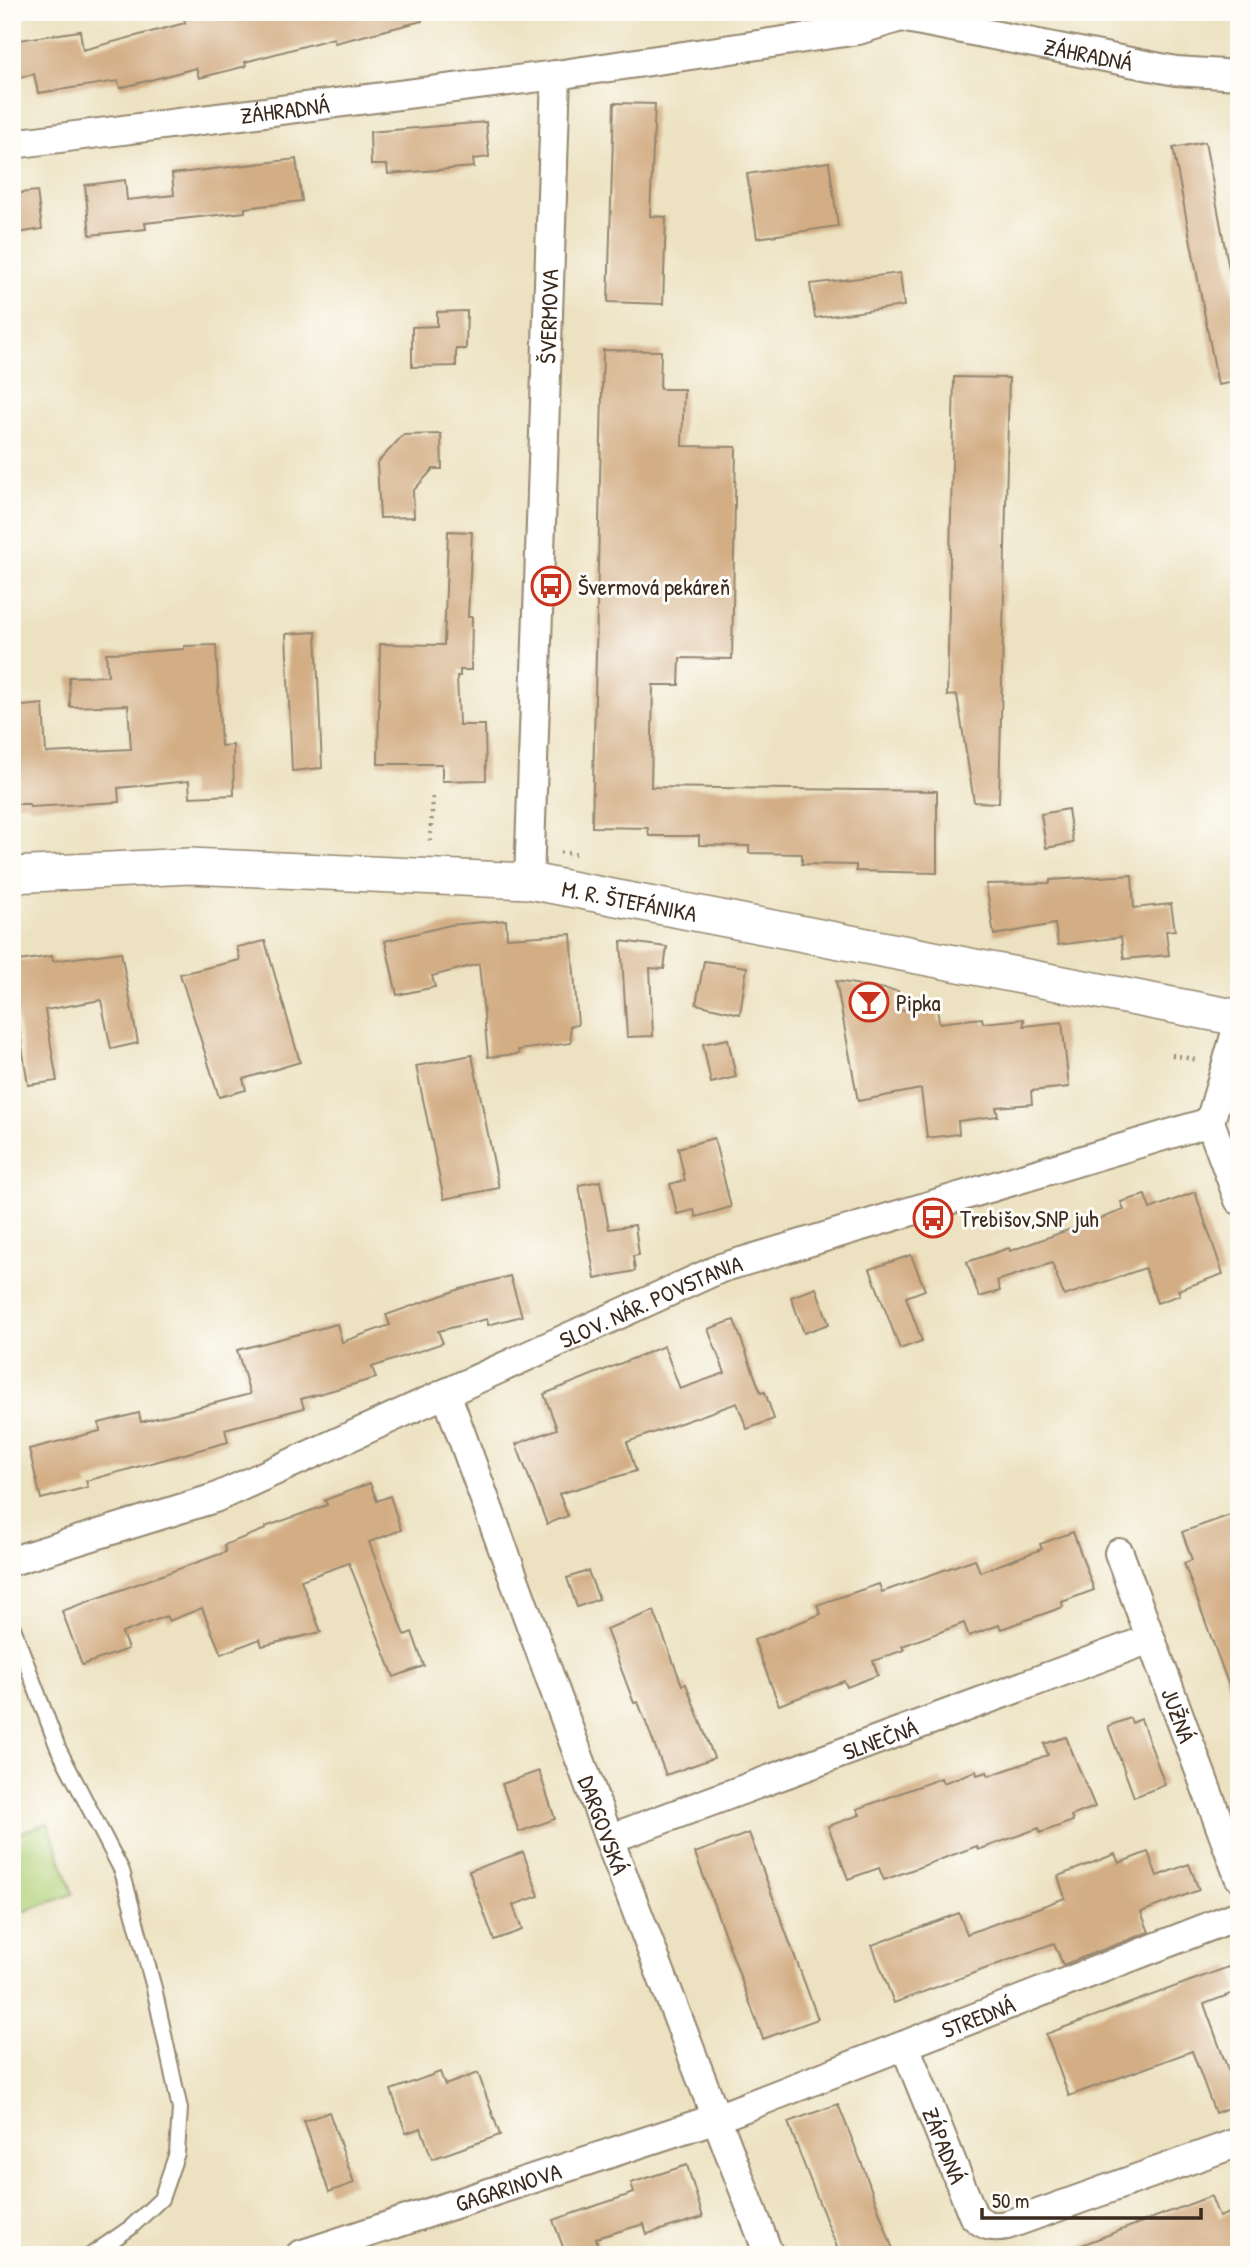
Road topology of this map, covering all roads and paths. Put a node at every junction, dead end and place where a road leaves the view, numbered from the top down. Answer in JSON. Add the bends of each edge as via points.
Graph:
{"nodes":[{"id":1,"x":856,"y":21,"type":"edge"},
{"id":2,"x":556,"y":75,"type":"junction"},
{"id":3,"x":1239,"y":75,"type":"edge"},
{"id":4,"x":12,"y":144,"type":"edge"},
{"id":5,"x":433,"y":795,"type":"dead end"},
{"id":6,"x":430,"y":841,"type":"dead end"},
{"id":7,"x":12,"y":875,"type":"edge"},
{"id":8,"x":530,"y":881,"type":"junction"},
{"id":9,"x":1239,"y":1020,"type":"edge"},
{"id":10,"x":1210,"y":1122,"type":"junction"},
{"id":11,"x":1239,"y":1200,"type":"edge"},
{"id":12,"x":446,"y":1393,"type":"junction"},
{"id":13,"x":1119,"y":1553,"type":"dead end"},
{"id":14,"x":12,"y":1561,"type":"edge"},
{"id":15,"x":12,"y":1625,"type":"edge"},
{"id":16,"x":1150,"y":1639,"type":"junction"},
{"id":17,"x":609,"y":1839,"type":"junction"},
{"id":18,"x":1239,"y":1877,"type":"edge"},
{"id":19,"x":1239,"y":1915,"type":"edge"},
{"id":20,"x":905,"y":2046,"type":"junction"},
{"id":21,"x":717,"y":2118,"type":"junction"},
{"id":22,"x":1239,"y":2142,"type":"edge"},
{"id":23,"x":91,"y":2255,"type":"edge"},
{"id":24,"x":300,"y":2255,"type":"edge"},
{"id":25,"x":769,"y":2255,"type":"edge"}],
"edges":[{"from":1,"to":2,"type":"street"},
{"from":1,"to":3,"type":"street","name":"ZÁHRADNÁ","via":[[901,17],[1177,71]]},
{"from":2,"to":4,"type":"street","name":"ZÁHRADNÁ"},
{"from":2,"to":8,"type":"street","name":"ŠVERMOVA"},
{"from":5,"to":6,"type":"path"},
{"from":7,"to":8,"type":"street","name":"M. R. ŠTEFÁNIKA","via":[[189,866]]},
{"from":8,"to":9,"type":"street","name":"M. R. ŠTEFÁNIKA"},
{"from":9,"to":10,"type":"street"},
{"from":10,"to":11,"type":"street"},
{"from":10,"to":12,"type":"street","name":"SLOV. NÁR. POVSTANIA","via":[[721,1268]]},
{"from":12,"to":14,"type":"street","name":"SLOV. NÁR. POVSTANIA","via":[[215,1498]]},
{"from":12,"to":17,"type":"street","name":"DARGOVSKÁ"},
{"from":13,"to":16,"type":"street","name":"JUŽNÁ"},
{"from":15,"to":23,"type":"lane","via":[[58,1748],[121,1871],[154,1988],[180,2109],[177,2153],[161,2199]]},
{"from":16,"to":17,"type":"street","name":"SLNEČNÁ"},
{"from":16,"to":18,"type":"street","name":"JUŽNÁ"},
{"from":17,"to":21,"type":"street","name":"DARGOVSKÁ"},
{"from":19,"to":20,"type":"street","name":"STREDNÁ"},
{"from":20,"to":21,"type":"street","name":"STREDNÁ"},
{"from":20,"to":22,"type":"street","name":"ZÁPADNÁ","via":[[973,2215],[993,2228]]},
{"from":21,"to":24,"type":"street","name":"GAGARINOVA"},
{"from":21,"to":25,"type":"street","name":"DARGOVSKÁ"}]}
